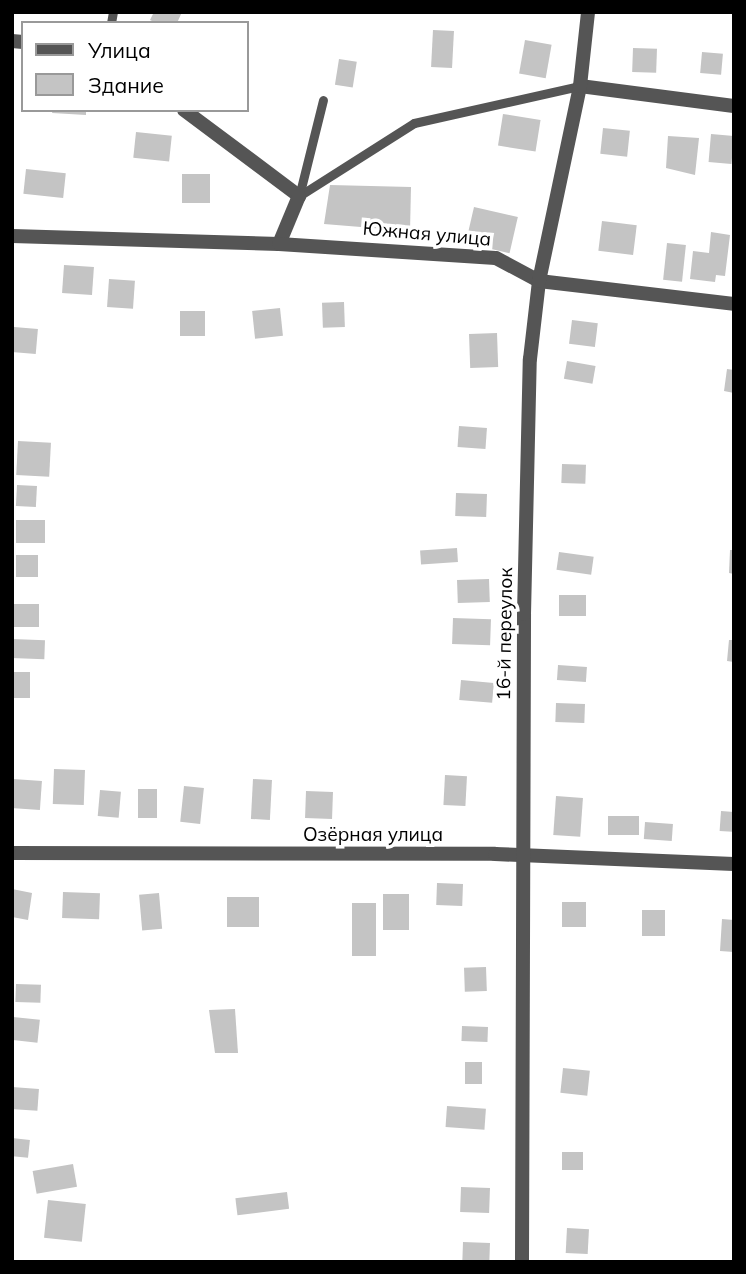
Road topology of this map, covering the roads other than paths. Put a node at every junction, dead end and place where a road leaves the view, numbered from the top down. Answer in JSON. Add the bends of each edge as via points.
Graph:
{"nodes":[{"id":1,"x":588,"y":12,"type":"edge"},
{"id":2,"x":580,"y":86,"type":"junction"},
{"id":3,"x":323,"y":100,"type":"dead end"},
{"id":4,"x":734,"y":106,"type":"edge"},
{"id":5,"x":187,"y":112,"type":"edge"},
{"id":6,"x":299,"y":195,"type":"junction"},
{"id":7,"x":12,"y":236,"type":"edge"},
{"id":8,"x":279,"y":244,"type":"junction"},
{"id":9,"x":539,"y":281,"type":"junction"},
{"id":10,"x":734,"y":304,"type":"edge"},
{"id":11,"x":12,"y":853,"type":"edge"},
{"id":12,"x":523,"y":855,"type":"junction"},
{"id":13,"x":734,"y":864,"type":"edge"},
{"id":14,"x":522,"y":1262,"type":"edge"}],
"edges":[{"from":1,"to":2,"type":"street","name":"16-й переулок"},
{"from":2,"to":4,"type":"street"},
{"from":2,"to":6,"type":"lane","via":[[414,122]]},
{"from":2,"to":9,"type":"street","name":"16-й переулок"},
{"from":3,"to":6,"type":"lane"},
{"from":5,"to":6,"type":"street"},
{"from":6,"to":8,"type":"street"},
{"from":7,"to":8,"type":"street","name":"Южная улица"},
{"from":8,"to":9,"type":"street","name":"Южная улица","via":[[496,258]]},
{"from":9,"to":10,"type":"street","name":"Южная улица"},
{"from":9,"to":12,"type":"street","name":"16-й переулок","via":[[530,359]]},
{"from":11,"to":12,"type":"street","name":"Озёрная улица"},
{"from":12,"to":13,"type":"street","name":"Озёрная улица"},
{"from":12,"to":14,"type":"street","name":"16-й переулок"}]}
